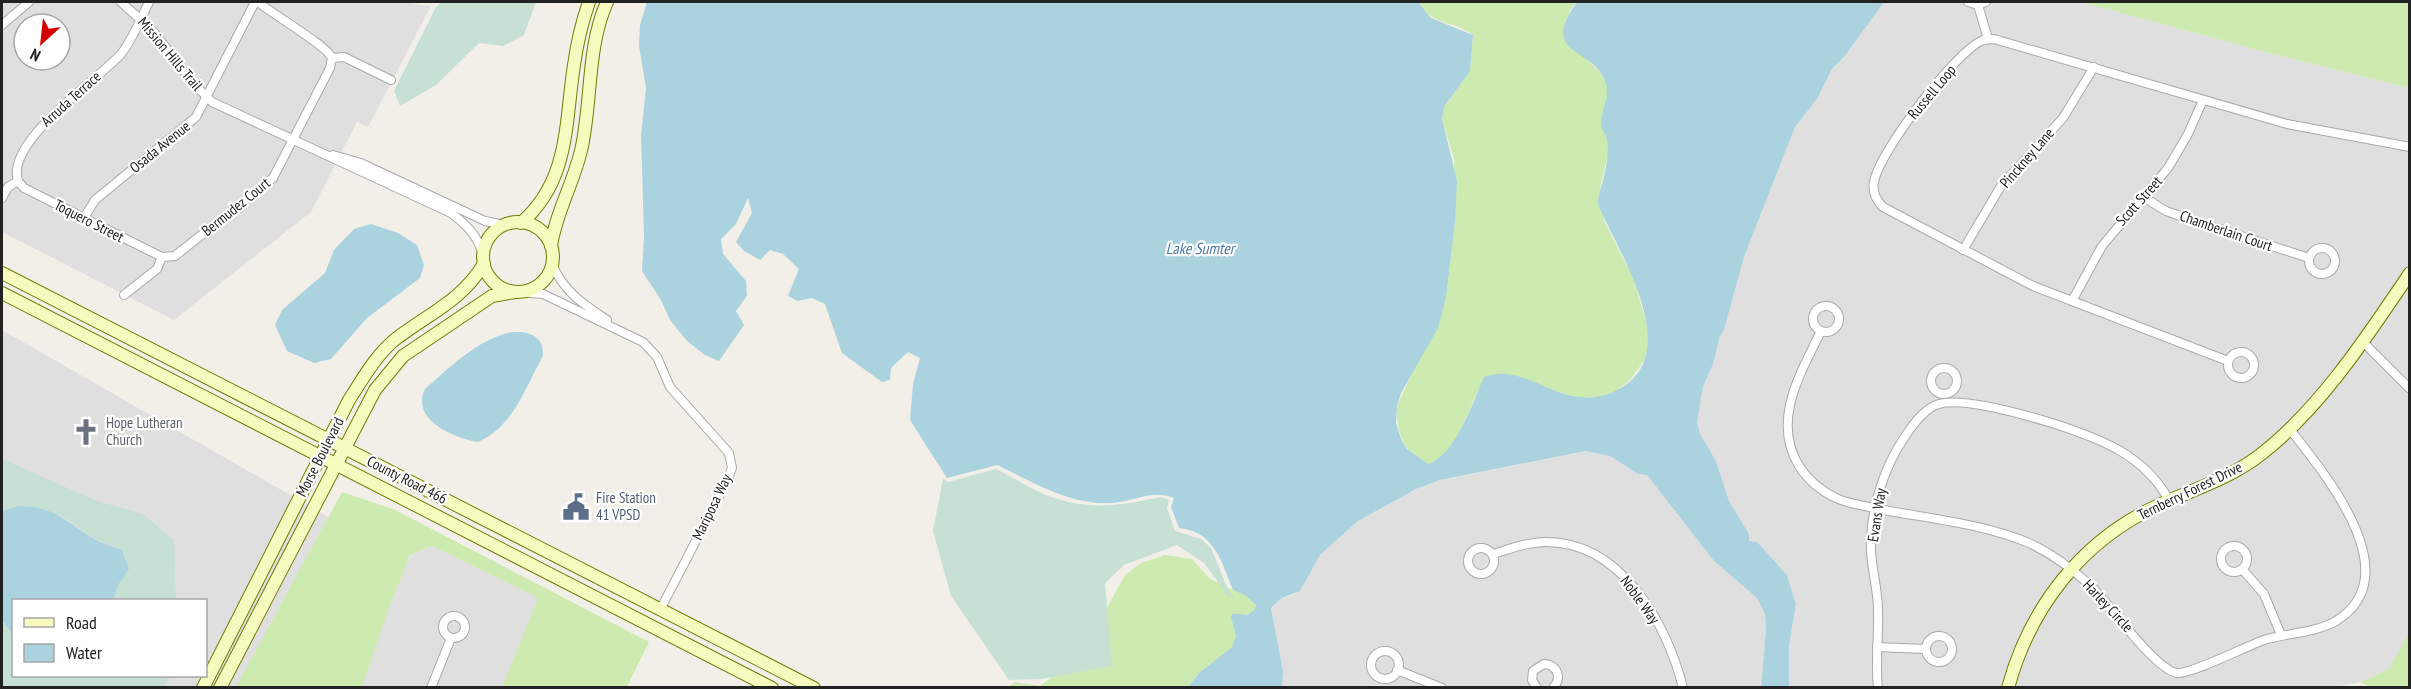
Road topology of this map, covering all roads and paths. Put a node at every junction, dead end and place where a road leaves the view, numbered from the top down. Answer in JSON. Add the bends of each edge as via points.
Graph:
{"nodes":[{"id":1,"x":28,"y":2,"type":"edge"},
{"id":2,"x":122,"y":2,"type":"edge"},
{"id":3,"x":149,"y":2,"type":"edge"},
{"id":4,"x":257,"y":2,"type":"edge"},
{"id":5,"x":589,"y":2,"type":"edge"},
{"id":6,"x":607,"y":2,"type":"edge"},
{"id":7,"x":1968,"y":2,"type":"edge"},
{"id":8,"x":1982,"y":3,"type":"edge"},
{"id":9,"x":141,"y":18,"type":"junction"},
{"id":10,"x":2,"y":25,"type":"edge"},
{"id":11,"x":1988,"y":39,"type":"junction"},
{"id":12,"x":332,"y":58,"type":"junction"},
{"id":13,"x":2094,"y":67,"type":"junction"},
{"id":14,"x":391,"y":80,"type":"dead end"},
{"id":15,"x":207,"y":97,"type":"junction"},
{"id":16,"x":2203,"y":100,"type":"junction"},
{"id":17,"x":294,"y":139,"type":"junction"},
{"id":18,"x":2409,"y":147,"type":"edge"},
{"id":19,"x":316,"y":150,"type":"junction"},
{"id":20,"x":18,"y":181,"type":"junction"},
{"id":21,"x":2,"y":198,"type":"edge"},
{"id":22,"x":2145,"y":198,"type":"junction"},
{"id":23,"x":84,"y":218,"type":"junction"},
{"id":24,"x":522,"y":223,"type":"junction"},
{"id":25,"x":504,"y":225,"type":"junction"},
{"id":26,"x":551,"y":246,"type":"junction"},
{"id":27,"x":1963,"y":250,"type":"junction"},
{"id":28,"x":162,"y":257,"type":"junction"},
{"id":29,"x":2309,"y":258,"type":"dead end"},
{"id":30,"x":483,"y":260,"type":"junction"},
{"id":31,"x":552,"y":264,"type":"junction"},
{"id":32,"x":2,"y":273,"type":"edge"},
{"id":33,"x":2409,"y":273,"type":"edge"},
{"id":34,"x":518,"y":292,"type":"junction"},
{"id":35,"x":2,"y":293,"type":"edge"},
{"id":36,"x":124,"y":295,"type":"dead end"},
{"id":37,"x":2072,"y":301,"type":"junction"},
{"id":38,"x":622,"y":331,"type":"junction"},
{"id":39,"x":1821,"y":331,"type":"dead end"},
{"id":40,"x":2362,"y":341,"type":"junction"},
{"id":41,"x":2228,"y":361,"type":"dead end"},
{"id":42,"x":2409,"y":389,"type":"edge"},
{"id":43,"x":2289,"y":428,"type":"junction"},
{"id":44,"x":330,"y":440,"type":"junction"},
{"id":45,"x":345,"y":448,"type":"junction"},
{"id":46,"x":322,"y":456,"type":"junction"},
{"id":47,"x":337,"y":463,"type":"junction"},
{"id":48,"x":2169,"y":501,"type":"junction"},
{"id":49,"x":1876,"y":508,"type":"junction"},
{"id":50,"x":1492,"y":554,"type":"dead end"},
{"id":51,"x":2071,"y":569,"type":"junction"},
{"id":52,"x":2242,"y":569,"type":"dead end"},
{"id":53,"x":660,"y":610,"type":"junction"},
{"id":54,"x":652,"y":627,"type":"junction"},
{"id":55,"x":2281,"y":635,"type":"junction"},
{"id":56,"x":450,"y":638,"type":"dead end"},
{"id":57,"x":1877,"y":647,"type":"junction"},
{"id":58,"x":1925,"y":649,"type":"dead end"},
{"id":59,"x":1397,"y":670,"type":"dead end"},
{"id":60,"x":203,"y":687,"type":"edge"},
{"id":61,"x":220,"y":687,"type":"edge"},
{"id":62,"x":430,"y":687,"type":"edge"},
{"id":63,"x":772,"y":687,"type":"edge"},
{"id":64,"x":814,"y":687,"type":"edge"},
{"id":65,"x":1442,"y":687,"type":"edge"},
{"id":66,"x":1537,"y":687,"type":"edge"},
{"id":67,"x":1553,"y":687,"type":"edge"},
{"id":68,"x":1683,"y":687,"type":"edge"},
{"id":69,"x":1878,"y":687,"type":"edge"},
{"id":70,"x":2008,"y":687,"type":"edge"}],
"edges":[{"from":1,"to":10,"type":"street"},
{"from":2,"to":9,"type":"street","name":"Mission Hills Trail"},
{"from":3,"to":9,"type":"street","name":"Arruda Terrace"},
{"from":4,"to":12,"type":"street","via":[[325,47]]},
{"from":4,"to":15,"type":"street","name":"Osada Avenue"},
{"from":5,"to":24,"type":"main road","via":[[573,66],[564,150],[545,198]]},
{"from":6,"to":26,"type":"main road","via":[[592,52],[582,147],[555,222]]},
{"from":7,"to":8,"type":"street"},
{"from":8,"to":11,"type":"street"},
{"from":9,"to":15,"type":"street","name":"Mission Hills Trail"},
{"from":9,"to":20,"type":"street","name":"Arruda Terrace","via":[[120,54],[39,127],[17,167]]},
{"from":11,"to":13,"type":"street"},
{"from":11,"to":27,"type":"street","name":"Russell Loop","via":[[1959,60],[1914,112],[1885,157],[1873,186],[1876,198],[1887,210]]},
{"from":12,"to":14,"type":"street","via":[[344,57]]},
{"from":12,"to":17,"type":"street","name":"Bermudez Court"},
{"from":13,"to":16,"type":"street"},
{"from":13,"to":27,"type":"street","name":"Pinckney Lane","via":[[2066,113],[2001,186]]},
{"from":15,"to":17,"type":"street","name":"Mission Hills Trail","via":[[228,111]]},
{"from":15,"to":23,"type":"street","name":"Osada Avenue","via":[[191,122],[98,197]]},
{"from":16,"to":18,"type":"street","via":[[2308,129]]},
{"from":16,"to":22,"type":"street","name":"Scott Street","via":[[2177,154]]},
{"from":17,"to":19,"type":"street","name":"Mission Hills Trail"},
{"from":17,"to":28,"type":"street","name":"Bermudez Court","via":[[270,181],[175,256]]},
{"from":19,"to":25,"type":"street","name":"Mission Hills Trail","via":[[362,163],[485,221]]},
{"from":19,"to":30,"type":"street","name":"Mission Hills Trail","via":[[451,213],[470,228],[480,243]]},
{"from":20,"to":21,"type":"street","name":"Arruda Terrace","via":[[8,187]]},
{"from":20,"to":23,"type":"street","name":"Toquero Street","via":[[24,188]]},
{"from":22,"to":29,"type":"street","name":"Chamberlain Court","via":[[2166,211]]},
{"from":22,"to":37,"type":"street","name":"Scott Street","via":[[2102,246]]},
{"from":23,"to":28,"type":"street","name":"Toquero Street"},
{"from":24,"to":25,"type":"main road"},
{"from":24,"to":26,"type":"main road","via":[[540,230]]},
{"from":25,"to":30,"type":"main road","via":[[491,235]]},
{"from":26,"to":31,"type":"main road"},
{"from":27,"to":37,"type":"street","name":"Russell Loop"},
{"from":28,"to":36,"type":"street","name":"Bermudez Court","via":[[157,269]]},
{"from":30,"to":34,"type":"main road","via":[[495,284]]},
{"from":30,"to":44,"type":"main road","name":"Morse Boulevard","via":[[466,290],[395,340],[354,393]]},
{"from":31,"to":34,"type":"main road","via":[[542,283]]},
{"from":31,"to":38,"type":"street","name":"Mariposa Way","via":[[570,295]]},
{"from":32,"to":44,"type":"main road","name":"County Road 466"},
{"from":33,"to":40,"type":"main road","name":"Ternberry Forest Drive"},
{"from":34,"to":38,"type":"street","name":"Mariposa Way","via":[[543,294]]},
{"from":34,"to":45,"type":"main road","name":"Morse Boulevard","via":[[492,296],[403,356],[375,390]]},
{"from":35,"to":46,"type":"main road","name":"County Road 466"},
{"from":37,"to":41,"type":"street","name":"Russell Loop"},
{"from":38,"to":53,"type":"street","name":"Mariposa Way","via":[[651,349],[670,387],[725,447],[731,460],[727,482]]},
{"from":39,"to":49,"type":"street","name":"Harley Circle","via":[[1790,401],[1789,442],[1799,466],[1815,485],[1837,499]]},
{"from":40,"to":42,"type":"street"},
{"from":40,"to":43,"type":"main road","name":"Ternberry Forest Drive"},
{"from":43,"to":48,"type":"main road","name":"Ternberry Forest Drive","via":[[2262,454],[2228,476]]},
{"from":43,"to":55,"type":"street","name":"Harley Circle","via":[[2335,488],[2355,522],[2366,545],[2368,566],[2362,594],[2346,614],[2329,624]]},
{"from":44,"to":45,"type":"main road","name":"County Road 466"},
{"from":44,"to":46,"type":"main road","name":"Morse Boulevard"},
{"from":45,"to":47,"type":"main road","name":"Morse Boulevard"},
{"from":45,"to":53,"type":"main road","name":"County Road 466"},
{"from":46,"to":47,"type":"main road","name":"County Road 466"},
{"from":46,"to":60,"type":"main road","name":"Morse Boulevard"},
{"from":47,"to":54,"type":"main road","name":"County Road 466"},
{"from":47,"to":61,"type":"main road","name":"Morse Boulevard"},
{"from":48,"to":49,"type":"street","name":"Evans Way","via":[[2154,477],[2121,450],[2027,416],[1945,399],[1923,414],[1903,440],[1882,481]]},
{"from":48,"to":51,"type":"main road","name":"Ternberry Forest Drive","via":[[2117,529]]},
{"from":49,"to":51,"type":"street","name":"Harley Circle","via":[[2015,538]]},
{"from":49,"to":57,"type":"street","name":"Evans Way","via":[[1871,542],[1878,610]]},
{"from":50,"to":68,"type":"street","name":"Noble Way","via":[[1545,542],[1580,547],[1601,558],[1625,577],[1650,611],[1670,649]]},
{"from":51,"to":55,"type":"street","name":"Harley Circle","via":[[2095,590],[2159,663],[2176,673]]},
{"from":51,"to":70,"type":"main road","name":"Ternberry Forest Drive","via":[[2034,619]]},
{"from":52,"to":55,"type":"street","via":[[2264,594]]},
{"from":53,"to":54,"type":"main road"},
{"from":53,"to":64,"type":"main road","name":"County Road 466"},
{"from":54,"to":63,"type":"main road","name":"County Road 466"},
{"from":56,"to":62,"type":"street"},
{"from":57,"to":58,"type":"street"},
{"from":57,"to":69,"type":"street","name":"Evans Way"},
{"from":59,"to":65,"type":"street"},
{"from":66,"to":67,"type":"street","via":[[1532,680],[1533,671],[1544,664],[1557,672],[1558,681]]}]}
